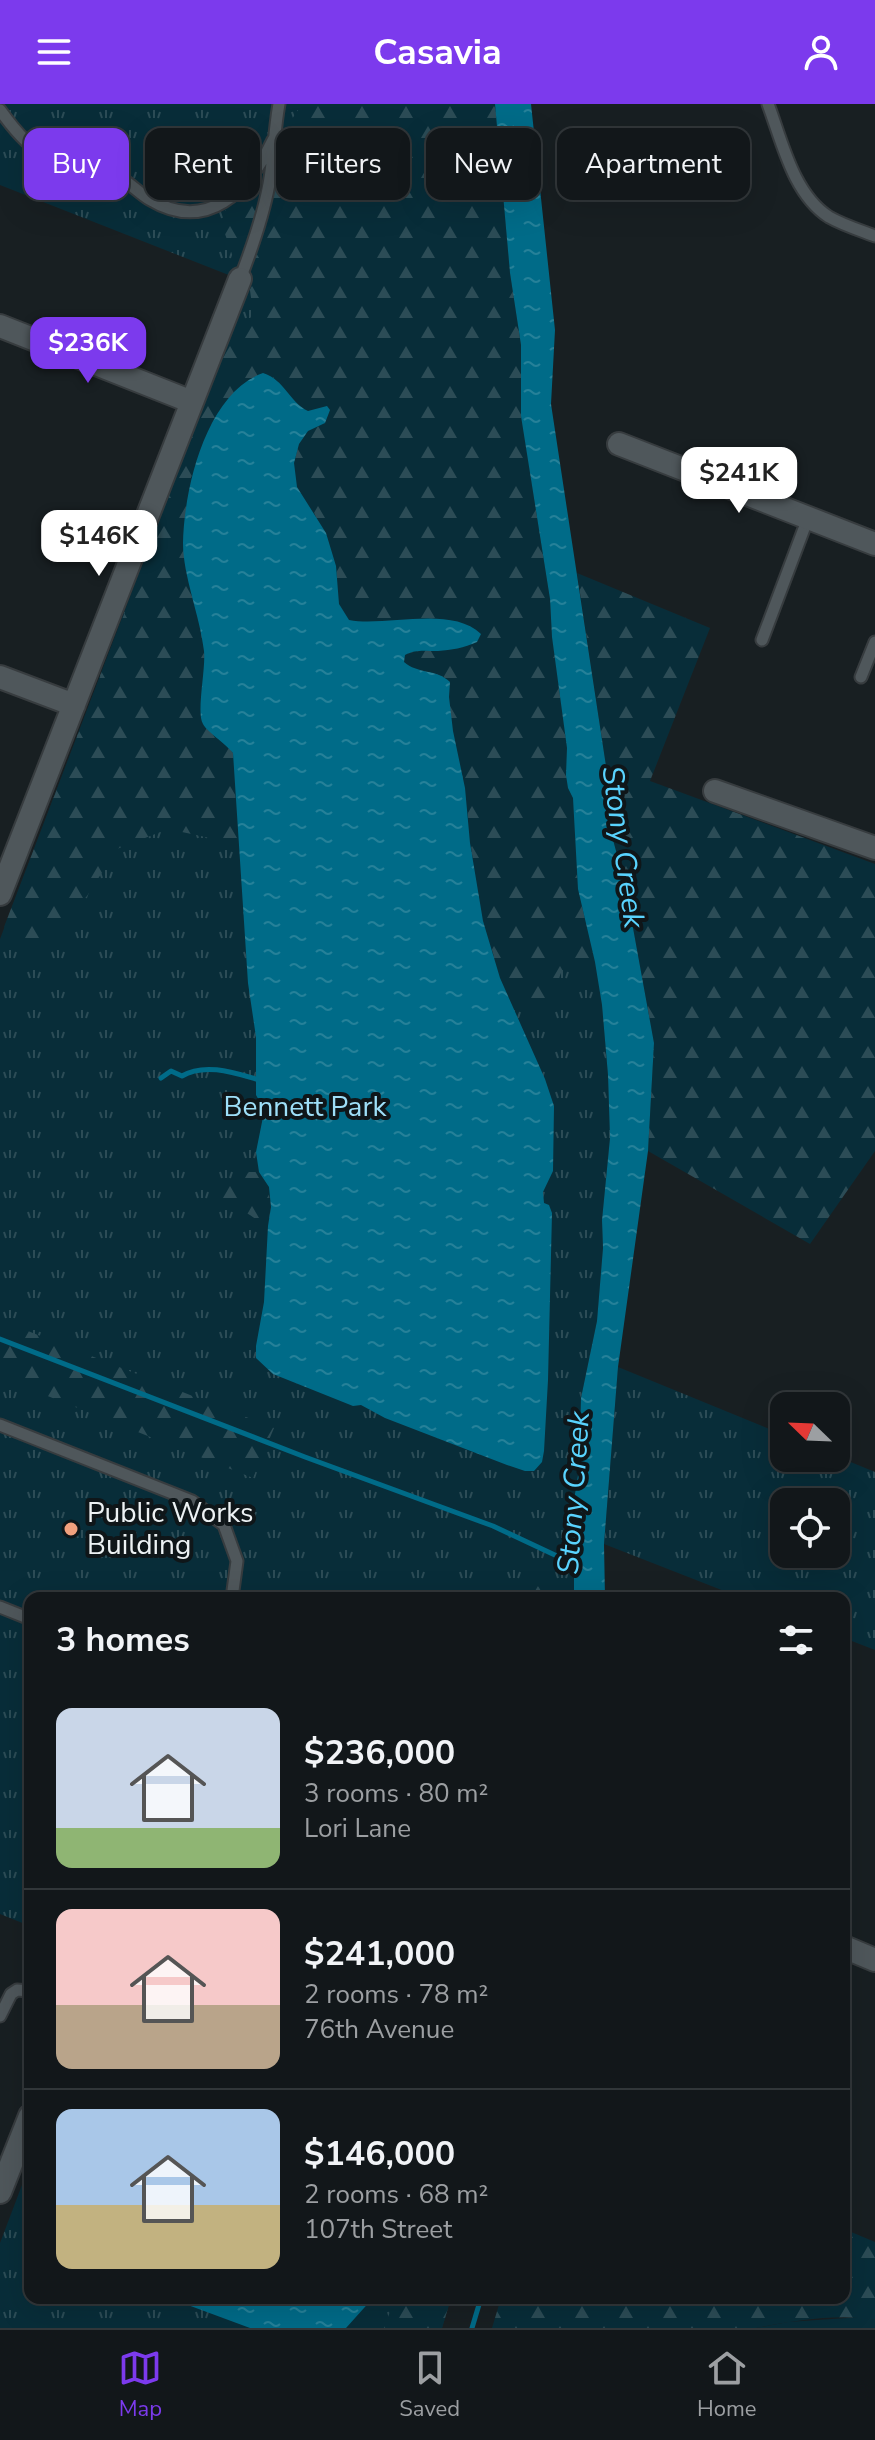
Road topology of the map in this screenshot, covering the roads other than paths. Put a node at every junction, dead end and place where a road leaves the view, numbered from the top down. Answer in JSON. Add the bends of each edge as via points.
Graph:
{"nodes":[{"id":1,"x":279,"y":104,"type":"edge"},
{"id":2,"x":768,"y":104,"type":"edge"},
{"id":3,"x":0,"y":110,"type":"edge"},
{"id":4,"x":273,"y":140,"type":"junction"},
{"id":5,"x":875,"y":236,"type":"edge"},
{"id":6,"x":240,"y":279,"type":"joint"},
{"id":7,"x":0,"y":326,"type":"edge"},
{"id":8,"x":192,"y":402,"type":"junction"},
{"id":9,"x":619,"y":444,"type":"dead end"},
{"id":10,"x":808,"y":518,"type":"junction"},
{"id":11,"x":875,"y":544,"type":"edge"},
{"id":12,"x":762,"y":640,"type":"dead end"},
{"id":13,"x":875,"y":642,"type":"edge"},
{"id":14,"x":0,"y":677,"type":"edge"},
{"id":15,"x":861,"y":677,"type":"dead end"},
{"id":16,"x":74,"y":705,"type":"junction"},
{"id":17,"x":715,"y":791,"type":"dead end"},
{"id":18,"x":875,"y":848,"type":"edge"},
{"id":19,"x":0,"y":894,"type":"edge"},
{"id":20,"x":0,"y":1425,"type":"edge"},
{"id":21,"x":233,"y":1592,"type":"edge"},
{"id":22,"x":0,"y":1607,"type":"edge"},
{"id":23,"x":24,"y":1617,"type":"edge"},
{"id":24,"x":850,"y":1950,"type":"edge"},
{"id":25,"x":875,"y":1960,"type":"edge"},
{"id":26,"x":24,"y":1991,"type":"edge"},
{"id":27,"x":0,"y":2016,"type":"edge"},
{"id":28,"x":24,"y":2130,"type":"edge"},
{"id":29,"x":2,"y":2181,"type":"edge"}],
"edges":[{"from":1,"to":4,"type":"lane"},
{"from":2,"to":5,"type":"lane","via":[[807,196],[828,216]]},
{"from":3,"to":4,"type":"lane","via":[[44,156],[115,175],[148,198],[186,212],[210,208],[236,193],[262,163]]},
{"from":4,"to":6,"type":"lane","via":[[263,212]]},
{"from":6,"to":8,"type":"street"},
{"from":7,"to":8,"type":"street"},
{"from":8,"to":16,"type":"street"},
{"from":9,"to":10,"type":"street"},
{"from":10,"to":11,"type":"street"},
{"from":10,"to":12,"type":"lane"},
{"from":13,"to":15,"type":"lane"},
{"from":14,"to":16,"type":"street"},
{"from":16,"to":19,"type":"street"},
{"from":17,"to":18,"type":"street"},
{"from":20,"to":21,"type":"lane","via":[[192,1501],[224,1525],[237,1561]]},
{"from":22,"to":23,"type":"lane"},
{"from":24,"to":25,"type":"street"},
{"from":26,"to":27,"type":"lane","via":[[11,1994]]},
{"from":28,"to":29,"type":"street"}]}
